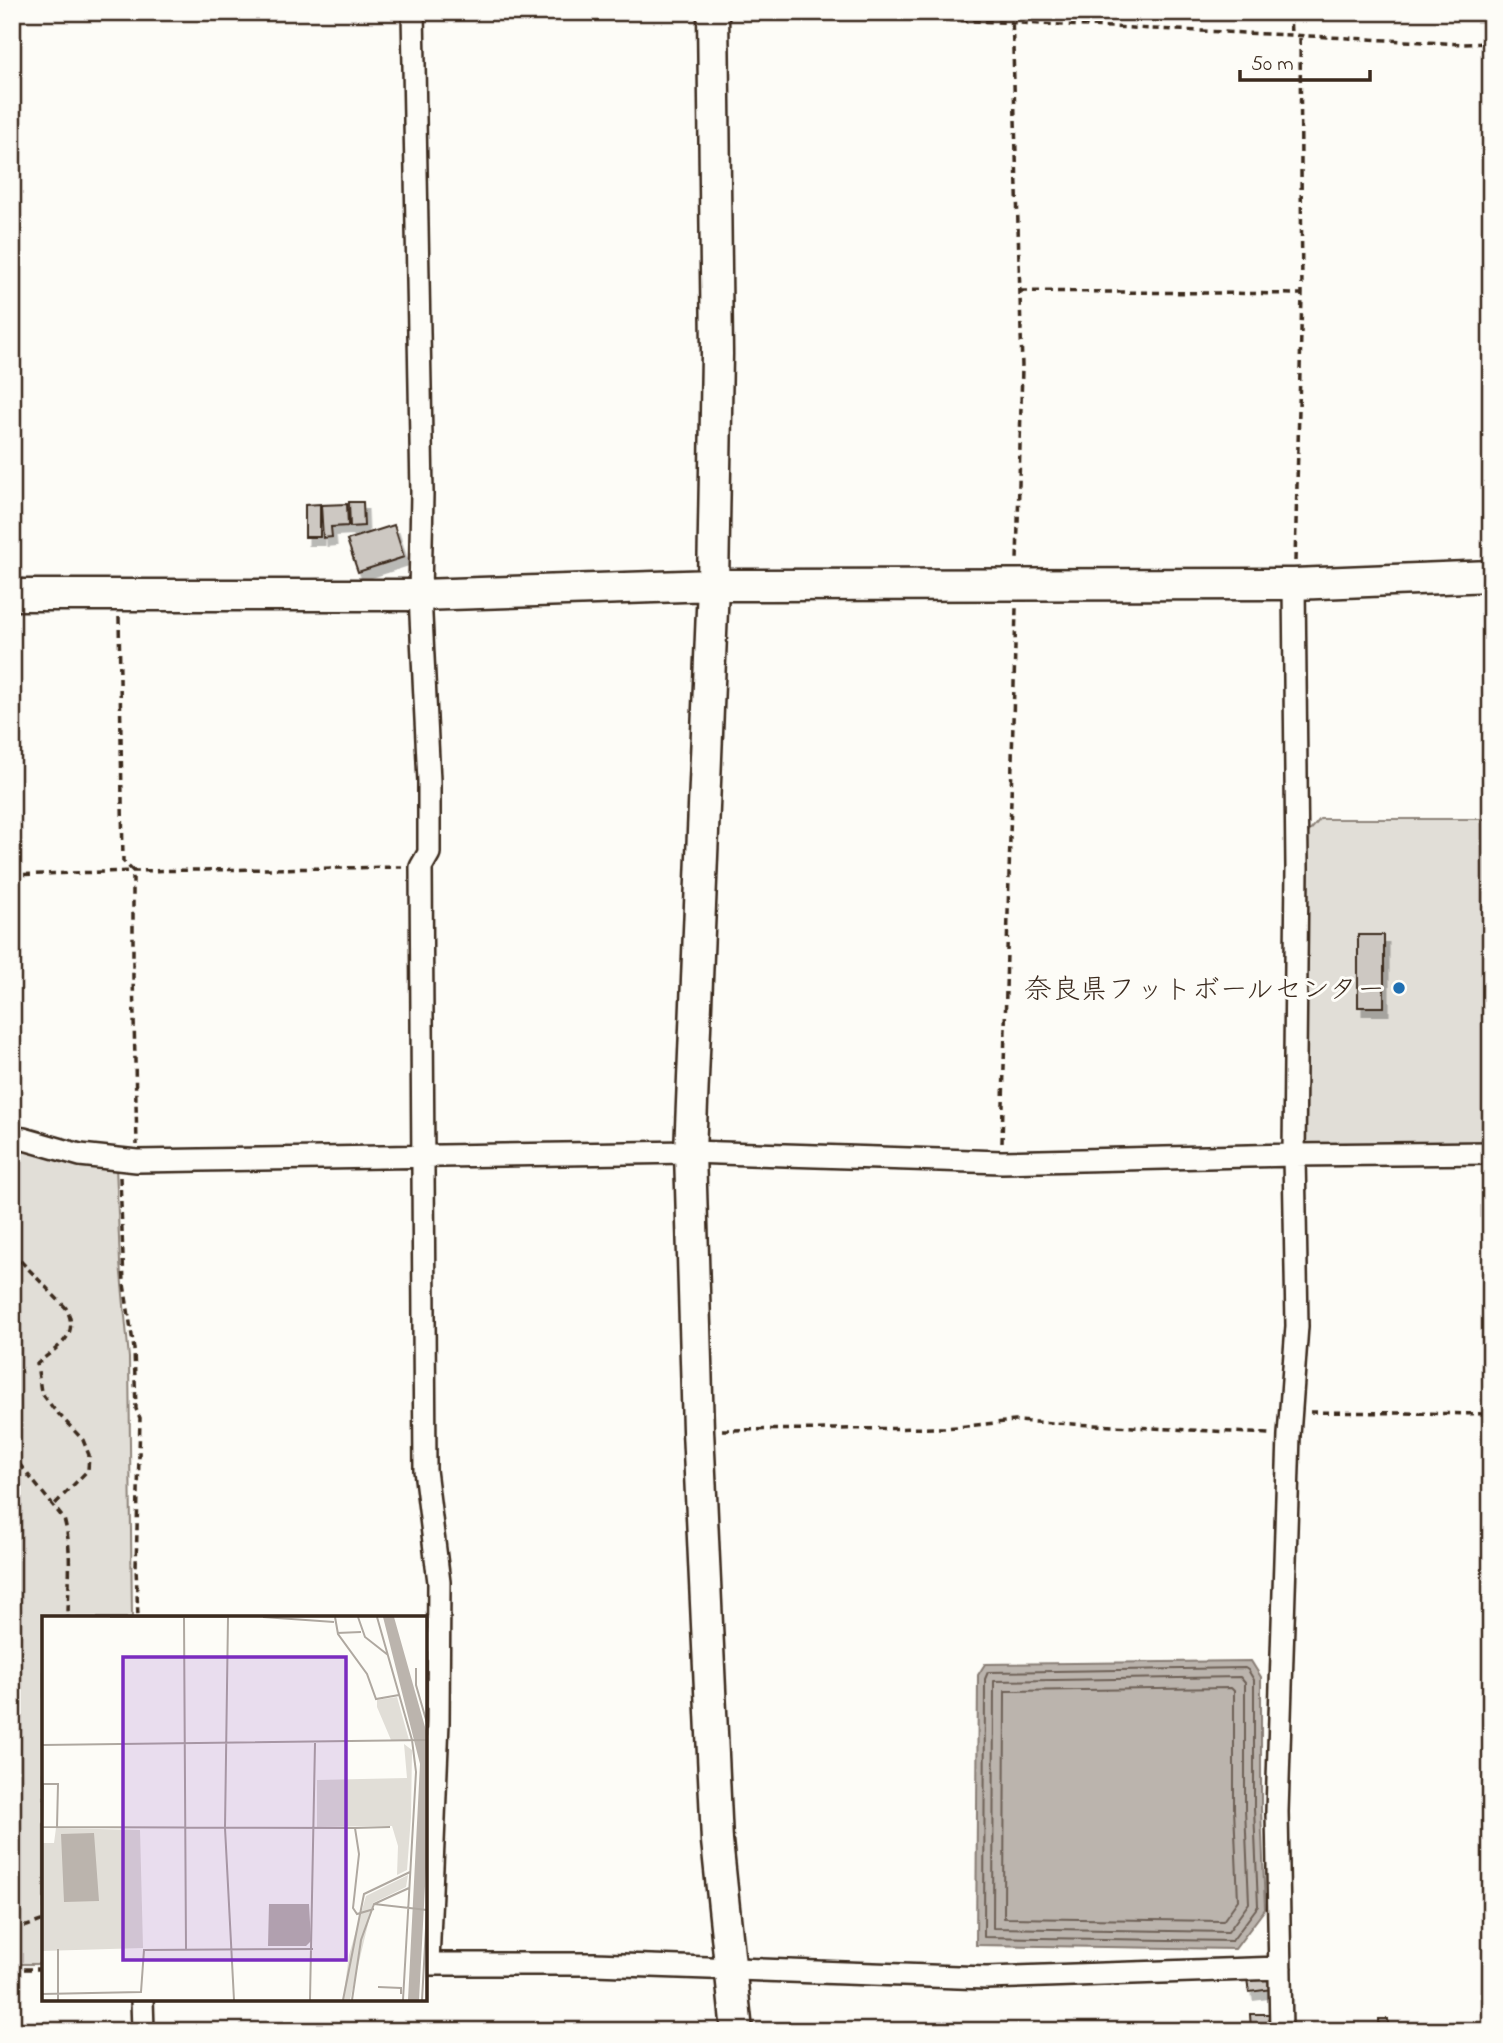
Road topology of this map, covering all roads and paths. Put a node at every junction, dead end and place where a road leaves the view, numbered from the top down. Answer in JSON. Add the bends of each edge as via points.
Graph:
{"nodes":[{"id":1,"x":413,"y":12,"type":"edge"},
{"id":2,"x":713,"y":12,"type":"edge"},
{"id":3,"x":769,"y":12,"type":"edge"},
{"id":4,"x":1012,"y":12,"type":"edge"},
{"id":5,"x":1290,"y":12,"type":"edge"},
{"id":6,"x":1012,"y":22,"type":"junction"},
{"id":7,"x":1291,"y":35,"type":"junction"},
{"id":8,"x":1300,"y":36,"type":"junction"},
{"id":9,"x":1491,"y":43,"type":"edge"},
{"id":10,"x":1021,"y":291,"type":"junction"},
{"id":11,"x":1302,"y":294,"type":"junction"},
{"id":12,"x":1491,"y":576,"type":"edge"},
{"id":13,"x":1294,"y":584,"type":"junction"},
{"id":14,"x":713,"y":585,"type":"junction"},
{"id":15,"x":1016,"y":585,"type":"junction"},
{"id":16,"x":119,"y":595,"type":"junction"},
{"id":17,"x":420,"y":595,"type":"junction"},
{"id":18,"x":12,"y":596,"type":"edge"},
{"id":19,"x":421,"y":867,"type":"junction"},
{"id":20,"x":133,"y":871,"type":"junction"},
{"id":21,"x":12,"y":875,"type":"edge"},
{"id":22,"x":12,"y":1138,"type":"edge"},
{"id":23,"x":690,"y":1152,"type":"junction"},
{"id":24,"x":1491,"y":1153,"type":"edge"},
{"id":25,"x":423,"y":1155,"type":"junction"},
{"id":26,"x":1294,"y":1155,"type":"junction"},
{"id":27,"x":128,"y":1160,"type":"junction"},
{"id":28,"x":1002,"y":1162,"type":"junction"},
{"id":29,"x":12,"y":1252,"type":"edge"},
{"id":30,"x":1291,"y":1412,"type":"junction"},
{"id":31,"x":1491,"y":1414,"type":"edge"},
{"id":32,"x":698,"y":1430,"type":"junction"},
{"id":33,"x":1289,"y":1435,"type":"junction"},
{"id":34,"x":12,"y":1455,"type":"edge"},
{"id":35,"x":54,"y":1505,"type":"junction"},
{"id":36,"x":68,"y":1616,"type":"edge"},
{"id":37,"x":138,"y":1616,"type":"edge"},
{"id":38,"x":42,"y":1921,"type":"edge"},
{"id":39,"x":12,"y":1926,"type":"edge"},
{"id":40,"x":427,"y":1963,"type":"edge"},
{"id":41,"x":1280,"y":1968,"type":"junction"},
{"id":42,"x":12,"y":1969,"type":"edge"},
{"id":43,"x":42,"y":1969,"type":"edge"},
{"id":44,"x":731,"y":1969,"type":"junction"},
{"id":45,"x":142,"y":2001,"type":"edge"},
{"id":46,"x":143,"y":2031,"type":"edge"},
{"id":47,"x":737,"y":2031,"type":"edge"},
{"id":48,"x":1281,"y":2031,"type":"edge"}],
"edges":[{"from":1,"to":17,"type":"street"},
{"from":2,"to":14,"type":"street","via":[[717,354]]},
{"from":3,"to":6,"type":"path"},
{"from":4,"to":6,"type":"path"},
{"from":5,"to":7,"type":"path"},
{"from":6,"to":7,"type":"path"},
{"from":6,"to":10,"type":"path"},
{"from":7,"to":8,"type":"path"},
{"from":8,"to":9,"type":"path"},
{"from":8,"to":11,"type":"path"},
{"from":10,"to":11,"type":"path"},
{"from":10,"to":15,"type":"path"},
{"from":11,"to":13,"type":"path"},
{"from":12,"to":13,"type":"street"},
{"from":13,"to":15,"type":"street"},
{"from":13,"to":26,"type":"street"},
{"from":14,"to":15,"type":"street"},
{"from":14,"to":17,"type":"street"},
{"from":14,"to":23,"type":"street"},
{"from":15,"to":28,"type":"path"},
{"from":16,"to":17,"type":"street"},
{"from":16,"to":18,"type":"street"},
{"from":16,"to":20,"type":"path","via":[[123,861]]},
{"from":17,"to":19,"type":"street","via":[[429,781],[429,853]]},
{"from":19,"to":20,"type":"path"},
{"from":19,"to":25,"type":"street"},
{"from":20,"to":21,"type":"path"},
{"from":20,"to":27,"type":"path"},
{"from":22,"to":27,"type":"street","via":[[80,1155]]},
{"from":23,"to":25,"type":"street"},
{"from":23,"to":28,"type":"street"},
{"from":23,"to":32,"type":"street"},
{"from":24,"to":26,"type":"street"},
{"from":25,"to":27,"type":"street"},
{"from":25,"to":40,"type":"street","via":[[425,1469],[439,1581]]},
{"from":26,"to":28,"type":"street"},
{"from":26,"to":30,"type":"street","via":[[1297,1326]]},
{"from":27,"to":37,"type":"path","via":[[124,1284],[140,1418]]},
{"from":29,"to":35,"type":"path","via":[[71,1318],[69,1335],[37,1364],[41,1392],[83,1440],[88,1470]]},
{"from":30,"to":31,"type":"path"},
{"from":30,"to":33,"type":"street"},
{"from":32,"to":33,"type":"path","via":[[946,1429],[1015,1421]]},
{"from":32,"to":44,"type":"street","via":[[717,1841]]},
{"from":33,"to":41,"type":"street","via":[[1278,1812]]},
{"from":34,"to":35,"type":"path"},
{"from":35,"to":36,"type":"path","via":[[67,1530]]},
{"from":38,"to":39,"type":"path"},
{"from":40,"to":44,"type":"street"},
{"from":41,"to":44,"type":"street","via":[[986,1978]]},
{"from":41,"to":48,"type":"street"},
{"from":42,"to":43,"type":"path"},
{"from":44,"to":47,"type":"street"},
{"from":45,"to":46,"type":"street"}]}
